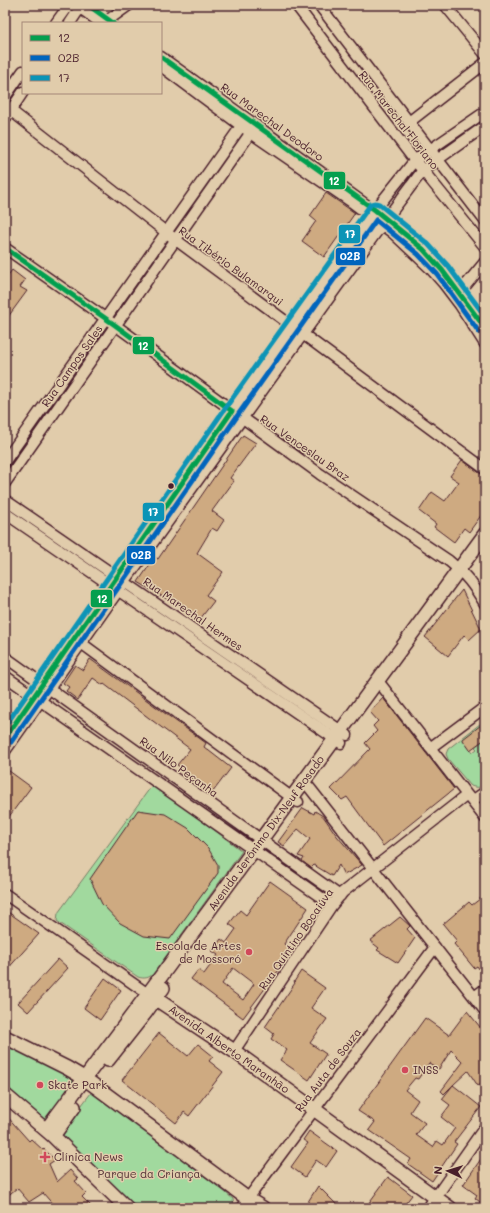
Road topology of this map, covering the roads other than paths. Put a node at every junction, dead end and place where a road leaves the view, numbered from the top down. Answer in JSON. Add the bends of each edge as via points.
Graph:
{"nodes":[{"id":1,"x":69,"y":5,"type":"edge"},
{"id":2,"x":129,"y":5,"type":"edge"},
{"id":3,"x":296,"y":5,"type":"edge"},
{"id":4,"x":319,"y":5,"type":"edge"},
{"id":5,"x":445,"y":5,"type":"edge"},
{"id":6,"x":82,"y":6,"type":"edge"},
{"id":7,"x":57,"y":22,"type":"edge"},
{"id":8,"x":71,"y":22,"type":"edge"},
{"id":9,"x":107,"y":22,"type":"edge"},
{"id":10,"x":485,"y":54,"type":"edge"},
{"id":11,"x":162,"y":58,"type":"edge"},
{"id":12,"x":485,"y":63,"type":"edge"},
{"id":13,"x":162,"y":67,"type":"edge"},
{"id":14,"x":22,"y":72,"type":"edge"},
{"id":15,"x":22,"y":93,"type":"edge"},
{"id":16,"x":5,"y":97,"type":"edge"},
{"id":17,"x":7,"y":112,"type":"edge"},
{"id":18,"x":485,"y":112,"type":"edge"},
{"id":19,"x":244,"y":122,"type":"junction"},
{"id":20,"x":409,"y":122,"type":"junction"},
{"id":21,"x":485,"y":126,"type":"edge"},
{"id":22,"x":254,"y":129,"type":"junction"},
{"id":23,"x":430,"y":150,"type":"junction"},
{"id":24,"x":415,"y":160,"type":"junction"},
{"id":25,"x":437,"y":160,"type":"junction"},
{"id":26,"x":423,"y":170,"type":"junction"},
{"id":27,"x":372,"y":213,"type":"junction"},
{"id":28,"x":384,"y":222,"type":"junction"},
{"id":29,"x":485,"y":222,"type":"edge"},
{"id":30,"x":165,"y":232,"type":"junction"},
{"id":31,"x":176,"y":240,"type":"junction"},
{"id":32,"x":485,"y":247,"type":"edge"},
{"id":33,"x":5,"y":248,"type":"edge"},
{"id":34,"x":485,"y":262,"type":"edge"},
{"id":35,"x":458,"y":296,"type":"junction"},
{"id":36,"x":105,"y":318,"type":"junction"},
{"id":37,"x":115,"y":325,"type":"junction"},
{"id":38,"x":292,"y":326,"type":"junction"},
{"id":39,"x":485,"y":328,"type":"edge"},
{"id":40,"x":303,"y":334,"type":"junction"},
{"id":41,"x":485,"y":344,"type":"edge"},
{"id":42,"x":232,"y":411,"type":"junction"},
{"id":43,"x":242,"y":418,"type":"junction"},
{"id":44,"x":5,"y":460,"type":"edge"},
{"id":45,"x":485,"y":469,"type":"edge"},
{"id":46,"x":5,"y":483,"type":"edge"},
{"id":47,"x":5,"y":500,"type":"edge"},
{"id":48,"x":5,"y":513,"type":"edge"},
{"id":49,"x":485,"y":534,"type":"edge"},
{"id":50,"x":485,"y":547,"type":"edge"},
{"id":51,"x":462,"y":572,"type":"junction"},
{"id":52,"x":120,"y":579,"type":"junction"},
{"id":53,"x":114,"y":588,"type":"junction"},
{"id":54,"x":485,"y":604,"type":"edge"},
{"id":55,"x":78,"y":641,"type":"junction"},
{"id":56,"x":5,"y":657,"type":"edge"},
{"id":57,"x":5,"y":676,"type":"edge"},
{"id":58,"x":380,"y":684,"type":"junction"},
{"id":59,"x":46,"y":687,"type":"junction"},
{"id":60,"x":38,"y":699,"type":"junction"},
{"id":61,"x":485,"y":708,"type":"edge"},
{"id":62,"x":341,"y":737,"type":"junction"},
{"id":63,"x":5,"y":738,"type":"edge"},
{"id":64,"x":430,"y":748,"type":"junction"},
{"id":65,"x":5,"y":751,"type":"edge"},
{"id":66,"x":306,"y":785,"type":"junction"},
{"id":67,"x":485,"y":792,"type":"edge"},
{"id":68,"x":469,"y":798,"type":"junction"},
{"id":69,"x":295,"y":800,"type":"junction"},
{"id":70,"x":485,"y":818,"type":"edge"},
{"id":71,"x":260,"y":847,"type":"junction"},
{"id":72,"x":373,"y":869,"type":"junction"},
{"id":73,"x":5,"y":894,"type":"edge"},
{"id":74,"x":340,"y":896,"type":"junction"},
{"id":75,"x":332,"y":905,"type":"junction"},
{"id":76,"x":435,"y":947,"type":"junction"},
{"id":77,"x":485,"y":989,"type":"edge"},
{"id":78,"x":152,"y":996,"type":"junction"},
{"id":79,"x":474,"y":997,"type":"junction"},
{"id":80,"x":485,"y":1011,"type":"edge"},
{"id":81,"x":6,"y":1038,"type":"edge"},
{"id":82,"x":234,"y":1051,"type":"junction"},
{"id":83,"x":87,"y":1080,"type":"junction"},
{"id":84,"x":5,"y":1095,"type":"edge"},
{"id":85,"x":314,"y":1109,"type":"junction"},
{"id":86,"x":485,"y":1127,"type":"edge"},
{"id":87,"x":49,"y":1133,"type":"junction"},
{"id":88,"x":244,"y":1203,"type":"edge"},
{"id":89,"x":432,"y":1203,"type":"edge"},
{"id":90,"x":127,"y":1208,"type":"edge"},
{"id":91,"x":263,"y":1208,"type":"edge"},
{"id":92,"x":450,"y":1208,"type":"edge"}],
"edges":[{"from":1,"to":7,"type":"street"},
{"from":2,"to":9,"type":"street"},
{"from":3,"to":24,"type":"street","name":"Rua Marechal Floriano"},
{"from":4,"to":20,"type":"street","name":"Rua Marechal Floriano"},
{"from":5,"to":10,"type":"street"},
{"from":6,"to":8,"type":"street"},
{"from":6,"to":9,"type":"street"},
{"from":11,"to":19,"type":"street","name":"Rua Marechal Deodoro"},
{"from":12,"to":20,"type":"street"},
{"from":13,"to":19,"type":"street","name":"Rua Marechal Deodoro"},
{"from":14,"to":16,"type":"street"},
{"from":15,"to":17,"type":"street"},
{"from":17,"to":30,"type":"street","name":"Rua Tibério Bulamarqui"},
{"from":18,"to":23,"type":"street"},
{"from":19,"to":22,"type":"street","name":"Rua Marechal Deodoro"},
{"from":19,"to":30,"type":"street","name":"Rua Campos Sales"},
{"from":20,"to":23,"type":"street","name":"Rua Marechal Floriano"},
{"from":21,"to":25,"type":"street"},
{"from":22,"to":27,"type":"street","name":"Rua Marechal Deodoro"},
{"from":22,"to":31,"type":"street","name":"Rua Campos Sales"},
{"from":23,"to":24,"type":"street"},
{"from":23,"to":25,"type":"street","name":"Rua Marechal Floriano"},
{"from":24,"to":26,"type":"street","name":"Rua Marechal Floriano"},
{"from":24,"to":27,"type":"street"},
{"from":25,"to":26,"type":"street"},
{"from":25,"to":29,"type":"street","name":"Rua Marechal Floriano"},
{"from":26,"to":28,"type":"street"},
{"from":26,"to":32,"type":"street","name":"Rua Marechal Floriano"},
{"from":27,"to":28,"type":"street","name":"Rua Marechal Deodoro"},
{"from":27,"to":38,"type":"street"},
{"from":28,"to":35,"type":"street","name":"Rua Marechal Deodoro"},
{"from":28,"to":40,"type":"street"},
{"from":30,"to":31,"type":"street","name":"Rua Tibério Bulamarqui"},
{"from":30,"to":36,"type":"street","name":"Rua Campos Sales"},
{"from":31,"to":37,"type":"street","name":"Rua Campos Sales"},
{"from":31,"to":38,"type":"street","name":"Rua Tibério Bulamarqui"},
{"from":33,"to":36,"type":"street","name":"Rua Venceslau Braz"},
{"from":34,"to":35,"type":"street"},
{"from":35,"to":39,"type":"street","name":"Rua Marechal Deodoro"},
{"from":35,"to":41,"type":"street","name":"Rua Marechal Deodoro"},
{"from":36,"to":37,"type":"street","name":"Rua Venceslau Braz"},
{"from":36,"to":44,"type":"street","name":"Rua Campos Sales"},
{"from":37,"to":42,"type":"street","name":"Rua Venceslau Braz"},
{"from":37,"to":46,"type":"street","name":"Rua Campos Sales"},
{"from":38,"to":40,"type":"street","name":"Rua Tibério Bulamarqui"},
{"from":38,"to":42,"type":"street"},
{"from":40,"to":43,"type":"street"},
{"from":40,"to":45,"type":"street","name":"Rua Tibério Bulamarqui"},
{"from":42,"to":43,"type":"street","name":"Rua Venceslau Braz"},
{"from":42,"to":52,"type":"street"},
{"from":43,"to":51,"type":"street","name":"Rua Venceslau Braz"},
{"from":43,"to":52,"type":"street"},
{"from":47,"to":52,"type":"street","name":"Rua Marechal Hermes"},
{"from":48,"to":53,"type":"street","name":"Rua Marechal Hermes"},
{"from":49,"to":51,"type":"main road","name":"Avenida Jerônimo Dix-Neuf Rosado"},
{"from":50,"to":51,"type":"main road","name":"Avenida Jerônimo Dix-Neuf Rosado"},
{"from":51,"to":54,"type":"street","name":"Rua Venceslau Braz","via":[[474,585]]},
{"from":51,"to":58,"type":"main road","name":"Avenida Jerônimo Dix-Neuf Rosado"},
{"from":52,"to":53,"type":"street"},
{"from":52,"to":62,"type":"street","name":"Rua Marechal Hermes"},
{"from":53,"to":55,"type":"street"},
{"from":53,"to":62,"type":"street","name":"Rua Marechal Hermes"},
{"from":55,"to":59,"type":"street"},
{"from":55,"to":69,"type":"street"},
{"from":56,"to":59,"type":"street","name":"Rua Nilo Peçanha"},
{"from":57,"to":60,"type":"street","name":"Rua Nilo Peçanha"},
{"from":58,"to":62,"type":"main road","name":"Avenida Jerônimo Dix-Neuf Rosado"},
{"from":58,"to":64,"type":"street"},
{"from":59,"to":60,"type":"street"},
{"from":59,"to":71,"type":"street","name":"Rua Nilo Peçanha"},
{"from":60,"to":63,"type":"street"},
{"from":60,"to":65,"type":"street"},
{"from":60,"to":71,"type":"street","name":"Rua Nilo Peçanha"},
{"from":61,"to":64,"type":"street"},
{"from":62,"to":66,"type":"main road","name":"Avenida Jerônimo Dix-Neuf Rosado"},
{"from":64,"to":68,"type":"street"},
{"from":66,"to":69,"type":"main road","name":"Avenida Jerônimo Dix-Neuf Rosado"},
{"from":66,"to":72,"type":"street"},
{"from":67,"to":68,"type":"street","name":"Rua Quintino Bocaiúva"},
{"from":68,"to":70,"type":"street"},
{"from":68,"to":72,"type":"street","name":"Rua Quintino Bocaiúva"},
{"from":69,"to":71,"type":"main road","name":"Avenida Jerônimo Dix-Neuf Rosado"},
{"from":71,"to":74,"type":"street","name":"Rua Nilo Peçanha"},
{"from":71,"to":75,"type":"street","name":"Rua Nilo Peçanha"},
{"from":71,"to":78,"type":"main road","name":"Avenida Jerônimo Dix-Neuf Rosado"},
{"from":72,"to":74,"type":"street","name":"Rua Quintino Bocaiúva"},
{"from":72,"to":76,"type":"street"},
{"from":73,"to":78,"type":"street","name":"Avenida Alberto Maranhão"},
{"from":74,"to":75,"type":"street","name":"Rua Quintino Bocaiúva"},
{"from":75,"to":82,"type":"street","name":"Rua Quintino Bocaiúva"},
{"from":76,"to":79,"type":"street"},
{"from":76,"to":85,"type":"street","name":"Rua Auta de Souza"},
{"from":77,"to":79,"type":"street"},
{"from":78,"to":82,"type":"main road","name":"Avenida Alberto Maranhão"},
{"from":78,"to":83,"type":"main road"},
{"from":79,"to":80,"type":"street"},
{"from":81,"to":83,"type":"main road"},
{"from":82,"to":85,"type":"main road","name":"Avenida Alberto Maranhão"},
{"from":83,"to":87,"type":"main road"},
{"from":83,"to":88,"type":"main road"},
{"from":84,"to":87,"type":"main road"},
{"from":85,"to":88,"type":"street","name":"Rua Auta de Souza"},
{"from":85,"to":89,"type":"main road","name":"Avenida Alberto Maranhão"},
{"from":86,"to":89,"type":"street"},
{"from":87,"to":90,"type":"main road"},
{"from":88,"to":91,"type":"main road"},
{"from":89,"to":92,"type":"main road","name":"Avenida Alberto Maranhão"}]}
